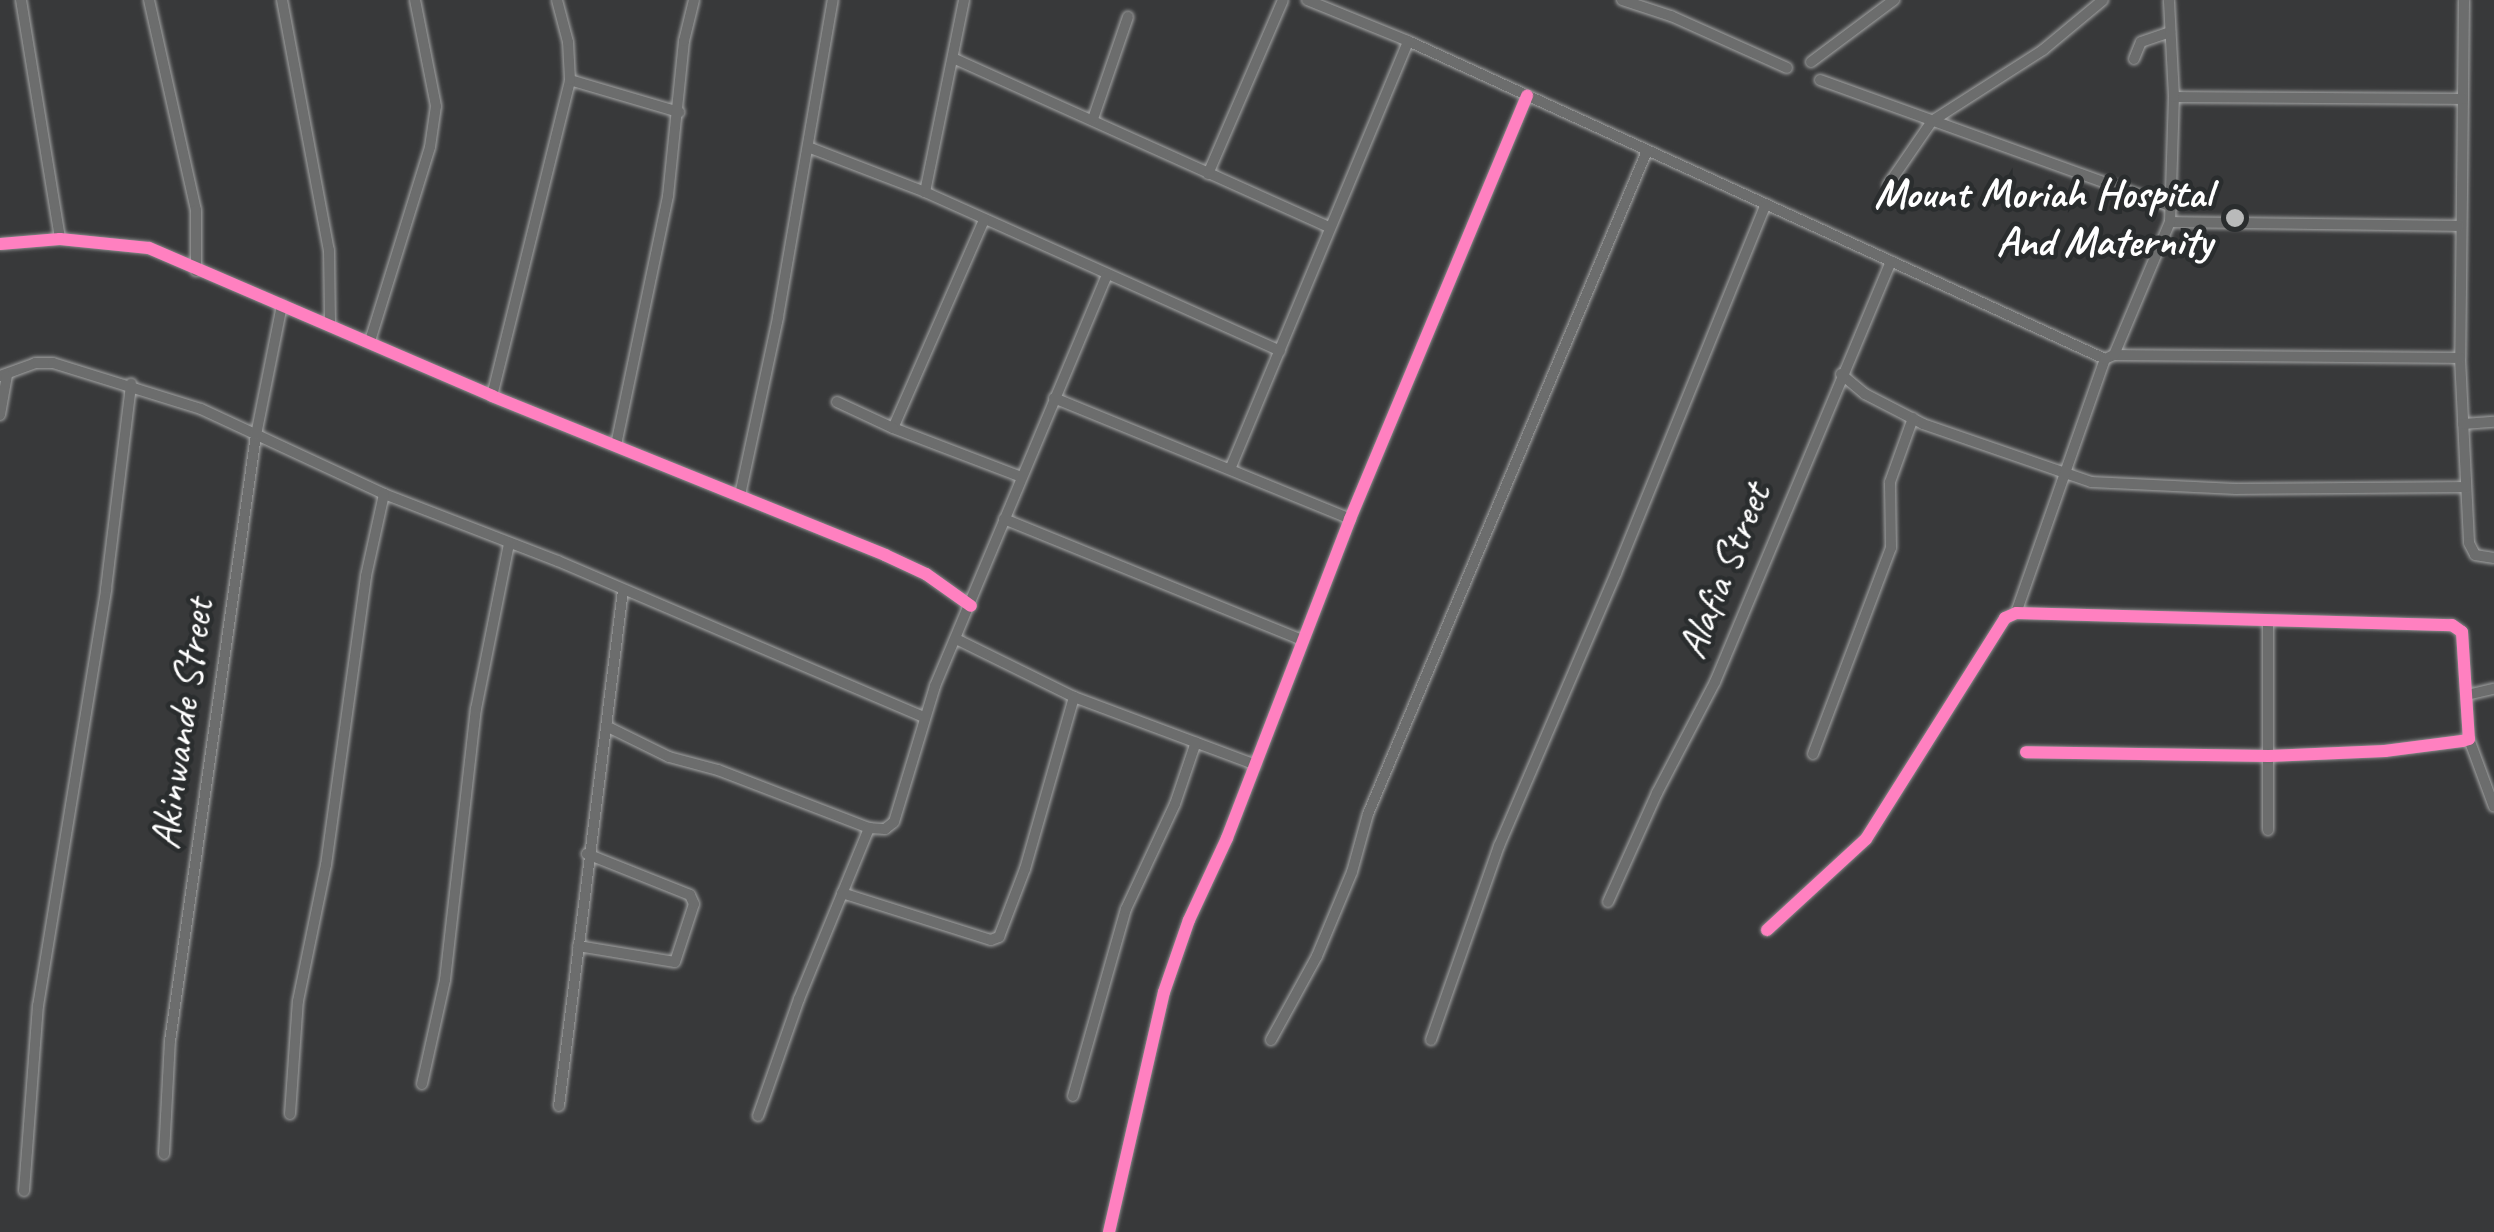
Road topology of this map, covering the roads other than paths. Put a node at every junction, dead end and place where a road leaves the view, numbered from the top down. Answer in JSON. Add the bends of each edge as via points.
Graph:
{"nodes":[{"id":1,"x":21,"y":0,"type":"edge"},
{"id":2,"x":148,"y":0,"type":"edge"},
{"id":3,"x":282,"y":0,"type":"edge"},
{"id":4,"x":415,"y":0,"type":"edge"},
{"id":5,"x":557,"y":0,"type":"edge"},
{"id":6,"x":694,"y":0,"type":"edge"},
{"id":7,"x":833,"y":0,"type":"edge"},
{"id":8,"x":964,"y":0,"type":"edge"},
{"id":9,"x":1283,"y":0,"type":"edge"},
{"id":10,"x":1307,"y":0,"type":"edge"},
{"id":11,"x":1622,"y":0,"type":"edge"},
{"id":12,"x":1894,"y":0,"type":"edge"},
{"id":13,"x":2103,"y":0,"type":"edge"},
{"id":14,"x":2169,"y":0,"type":"edge"},
{"id":15,"x":2464,"y":0,"type":"edge"},
{"id":16,"x":1128,"y":17,"type":"dead end"},
{"id":17,"x":2170,"y":32,"type":"junction"},
{"id":18,"x":1408,"y":41,"type":"junction"},
{"id":19,"x":955,"y":59,"type":"junction"},
{"id":20,"x":2134,"y":59,"type":"dead end"},
{"id":21,"x":1811,"y":62,"type":"dead end"},
{"id":22,"x":1787,"y":68,"type":"dead end"},
{"id":23,"x":570,"y":80,"type":"junction"},
{"id":24,"x":1820,"y":80,"type":"dead end"},
{"id":25,"x":1527,"y":95,"type":"junction"},
{"id":26,"x":2174,"y":97,"type":"junction"},
{"id":27,"x":2463,"y":99,"type":"junction"},
{"id":28,"x":680,"y":112,"type":"junction"},
{"id":29,"x":1093,"y":119,"type":"junction"},
{"id":30,"x":1932,"y":121,"type":"junction"},
{"id":31,"x":808,"y":147,"type":"junction"},
{"id":32,"x":1647,"y":151,"type":"junction"},
{"id":33,"x":1208,"y":174,"type":"junction"},
{"id":34,"x":1888,"y":184,"type":"dead end"},
{"id":35,"x":924,"y":192,"type":"junction"},
{"id":36,"x":1766,"y":204,"type":"junction"},
{"id":37,"x":2172,"y":206,"type":"junction"},
{"id":38,"x":984,"y":220,"type":"junction"},
{"id":39,"x":2170,"y":222,"type":"junction"},
{"id":40,"x":2459,"y":226,"type":"junction"},
{"id":41,"x":1329,"y":227,"type":"junction"},
{"id":42,"x":60,"y":238,"type":"junction"},
{"id":43,"x":0,"y":244,"type":"edge"},
{"id":44,"x":1891,"y":260,"type":"junction"},
{"id":45,"x":196,"y":271,"type":"junction"},
{"id":46,"x":1107,"y":274,"type":"junction"},
{"id":47,"x":282,"y":305,"type":"junction"},
{"id":48,"x":330,"y":322,"type":"junction"},
{"id":49,"x":370,"y":341,"type":"junction"},
{"id":50,"x":1280,"y":351,"type":"junction"},
{"id":51,"x":2110,"y":357,"type":"junction"},
{"id":52,"x":2460,"y":358,"type":"junction"},
{"id":53,"x":1841,"y":374,"type":"junction"},
{"id":54,"x":3,"y":376,"type":"edge"},
{"id":55,"x":132,"y":384,"type":"junction"},
{"id":56,"x":492,"y":396,"type":"junction"},
{"id":57,"x":1054,"y":398,"type":"junction"},
{"id":58,"x":836,"y":402,"type":"dead end"},
{"id":59,"x":0,"y":415,"type":"edge"},
{"id":60,"x":1912,"y":418,"type":"junction"},
{"id":61,"x":2494,"y":422,"type":"edge"},
{"id":62,"x":2463,"y":424,"type":"junction"},
{"id":63,"x":893,"y":428,"type":"junction"},
{"id":64,"x":256,"y":435,"type":"junction"},
{"id":65,"x":616,"y":446,"type":"junction"},
{"id":66,"x":1231,"y":467,"type":"junction"},
{"id":67,"x":2068,"y":474,"type":"junction"},
{"id":68,"x":1019,"y":476,"type":"junction"},
{"id":69,"x":2466,"y":488,"type":"junction"},
{"id":70,"x":384,"y":494,"type":"junction"},
{"id":71,"x":740,"y":495,"type":"junction"},
{"id":72,"x":1004,"y":518,"type":"junction"},
{"id":73,"x":1350,"y":519,"type":"junction"},
{"id":74,"x":509,"y":544,"type":"junction"},
{"id":75,"x":2494,"y":558,"type":"edge"},
{"id":76,"x":623,"y":590,"type":"junction"},
{"id":77,"x":971,"y":606,"type":"junction"},
{"id":78,"x":2016,"y":613,"type":"junction"},
{"id":79,"x":2268,"y":622,"type":"junction"},
{"id":80,"x":956,"y":639,"type":"junction"},
{"id":81,"x":1302,"y":640,"type":"junction"},
{"id":82,"x":2494,"y":689,"type":"edge"},
{"id":83,"x":2467,"y":694,"type":"junction"},
{"id":84,"x":1074,"y":697,"type":"junction"},
{"id":85,"x":924,"y":717,"type":"junction"},
{"id":86,"x":608,"y":727,"type":"junction"},
{"id":87,"x":2469,"y":738,"type":"junction"},
{"id":88,"x":1196,"y":742,"type":"junction"},
{"id":89,"x":2026,"y":752,"type":"dead end"},
{"id":90,"x":1813,"y":754,"type":"dead end"},
{"id":91,"x":2269,"y":756,"type":"junction"},
{"id":92,"x":1256,"y":766,"type":"junction"},
{"id":93,"x":2494,"y":807,"type":"edge"},
{"id":94,"x":869,"y":828,"type":"junction"},
{"id":95,"x":2268,"y":830,"type":"dead end"},
{"id":96,"x":587,"y":854,"type":"junction"},
{"id":97,"x":842,"y":893,"type":"junction"},
{"id":98,"x":1608,"y":902,"type":"dead end"},
{"id":99,"x":1767,"y":930,"type":"dead end"},
{"id":100,"x":578,"y":946,"type":"junction"},
{"id":101,"x":1271,"y":1040,"type":"dead end"},
{"id":102,"x":1432,"y":1040,"type":"dead end"},
{"id":103,"x":422,"y":1084,"type":"dead end"},
{"id":104,"x":1073,"y":1096,"type":"dead end"},
{"id":105,"x":559,"y":1106,"type":"dead end"},
{"id":106,"x":290,"y":1114,"type":"dead end"},
{"id":107,"x":758,"y":1116,"type":"dead end"},
{"id":108,"x":164,"y":1154,"type":"dead end"},
{"id":109,"x":24,"y":1191,"type":"dead end"},
{"id":110,"x":1109,"y":1232,"type":"edge"}],
"edges":[{"from":1,"to":42,"type":"street"},
{"from":2,"to":45,"type":"street","via":[[196,210]]},
{"from":3,"to":48,"type":"street","via":[[329,250]]},
{"from":4,"to":49,"type":"street","via":[[434,120]]},
{"from":5,"to":23,"type":"street"},
{"from":6,"to":28,"type":"street"},
{"from":7,"to":31,"type":"street"},
{"from":8,"to":19,"type":"street"},
{"from":9,"to":33,"type":"street"},
{"from":10,"to":18,"type":"street"},
{"from":11,"to":22,"type":"street"},
{"from":12,"to":21,"type":"street"},
{"from":13,"to":30,"type":"street","via":[[2044,50]]},
{"from":14,"to":17,"type":"street"},
{"from":15,"to":27,"type":"street"},
{"from":16,"to":29,"type":"street"},
{"from":17,"to":20,"type":"street","via":[[2141,42]]},
{"from":17,"to":26,"type":"street"},
{"from":18,"to":25,"type":"street"},
{"from":18,"to":41,"type":"street"},
{"from":19,"to":29,"type":"street"},
{"from":19,"to":35,"type":"street"},
{"from":23,"to":28,"type":"street"},
{"from":23,"to":56,"type":"street"},
{"from":24,"to":30,"type":"street"},
{"from":25,"to":32,"type":"street"},
{"from":25,"to":73,"type":"street"},
{"from":26,"to":27,"type":"street"},
{"from":26,"to":37,"type":"street"},
{"from":27,"to":40,"type":"street"},
{"from":28,"to":65,"type":"street"},
{"from":29,"to":33,"type":"street"},
{"from":30,"to":34,"type":"street"},
{"from":30,"to":37,"type":"street"},
{"from":31,"to":35,"type":"street"},
{"from":31,"to":71,"type":"street"},
{"from":32,"to":36,"type":"street"},
{"from":32,"to":101,"type":"street","via":[[1368,814],[1317,956]]},
{"from":33,"to":41,"type":"street"},
{"from":35,"to":38,"type":"street"},
{"from":36,"to":44,"type":"street"},
{"from":36,"to":102,"type":"street","via":[[1498,846]]},
{"from":37,"to":39,"type":"street"},
{"from":38,"to":46,"type":"street"},
{"from":38,"to":63,"type":"street"},
{"from":39,"to":40,"type":"street"},
{"from":39,"to":51,"type":"street"},
{"from":40,"to":52,"type":"street"},
{"from":41,"to":50,"type":"street"},
{"from":42,"to":43,"type":"street"},
{"from":42,"to":45,"type":"street","via":[[149,248]]},
{"from":44,"to":51,"type":"street"},
{"from":44,"to":53,"type":"street","name":"Alafia Street"},
{"from":45,"to":47,"type":"street"},
{"from":46,"to":50,"type":"street"},
{"from":46,"to":57,"type":"street"},
{"from":47,"to":48,"type":"street"},
{"from":47,"to":64,"type":"street","name":"Akinwande Street"},
{"from":48,"to":49,"type":"street"},
{"from":49,"to":56,"type":"street"},
{"from":50,"to":66,"type":"street"},
{"from":51,"to":52,"type":"street"},
{"from":51,"to":67,"type":"street"},
{"from":52,"to":62,"type":"street"},
{"from":53,"to":60,"type":"street"},
{"from":53,"to":98,"type":"street","name":"Alafia Street","via":[[1715,682]]},
{"from":54,"to":55,"type":"street","via":[[53,362]]},
{"from":54,"to":59,"type":"street"},
{"from":55,"to":64,"type":"street"},
{"from":55,"to":109,"type":"street","via":[[38,1006]]},
{"from":56,"to":65,"type":"street"},
{"from":57,"to":66,"type":"street"},
{"from":57,"to":68,"type":"street"},
{"from":58,"to":63,"type":"street"},
{"from":60,"to":67,"type":"street"},
{"from":60,"to":90,"type":"street","via":[[1890,482],[1891,548]]},
{"from":61,"to":62,"type":"street"},
{"from":62,"to":69,"type":"street"},
{"from":63,"to":68,"type":"street"},
{"from":64,"to":70,"type":"street"},
{"from":64,"to":108,"type":"street","name":"Akinwande Street","via":[[170,1041]]},
{"from":65,"to":71,"type":"street"},
{"from":66,"to":73,"type":"street"},
{"from":67,"to":69,"type":"street","via":[[2134,488]]},
{"from":67,"to":78,"type":"street"},
{"from":68,"to":72,"type":"street"},
{"from":69,"to":75,"type":"street","via":[[2469,543],[2475,555]]},
{"from":70,"to":74,"type":"street"},
{"from":70,"to":106,"type":"street","via":[[298,1001]]},
{"from":71,"to":77,"type":"street","via":[[926,574]]},
{"from":72,"to":77,"type":"street"},
{"from":72,"to":81,"type":"street"},
{"from":73,"to":81,"type":"street"},
{"from":74,"to":76,"type":"street"},
{"from":74,"to":103,"type":"street","via":[[474,727],[445,980]]},
{"from":76,"to":85,"type":"street"},
{"from":76,"to":86,"type":"street"},
{"from":77,"to":80,"type":"street"},
{"from":78,"to":79,"type":"street"},
{"from":78,"to":99,"type":"street","via":[[1996,628],[1866,840]]},
{"from":79,"to":83,"type":"street","via":[[2458,627]]},
{"from":79,"to":91,"type":"street"},
{"from":80,"to":84,"type":"street"},
{"from":80,"to":85,"type":"street"},
{"from":81,"to":92,"type":"street"},
{"from":82,"to":83,"type":"street"},
{"from":83,"to":87,"type":"street"},
{"from":84,"to":88,"type":"street"},
{"from":84,"to":97,"type":"street","via":[[999,937],[990,940]]},
{"from":85,"to":94,"type":"street","via":[[894,822],[886,830]]},
{"from":86,"to":94,"type":"street","via":[[670,757]]},
{"from":86,"to":96,"type":"street"},
{"from":87,"to":91,"type":"street","via":[[2384,751]]},
{"from":87,"to":93,"type":"street"},
{"from":88,"to":92,"type":"street"},
{"from":88,"to":104,"type":"street","via":[[1176,804],[1126,909]]},
{"from":89,"to":91,"type":"street"},
{"from":91,"to":95,"type":"street"},
{"from":92,"to":110,"type":"street","via":[[1164,992]]},
{"from":94,"to":97,"type":"street"},
{"from":96,"to":100,"type":"street"},
{"from":96,"to":100,"type":"street","via":[[690,895],[694,904],[675,962]]},
{"from":97,"to":107,"type":"street"},
{"from":100,"to":105,"type":"street"}]}
